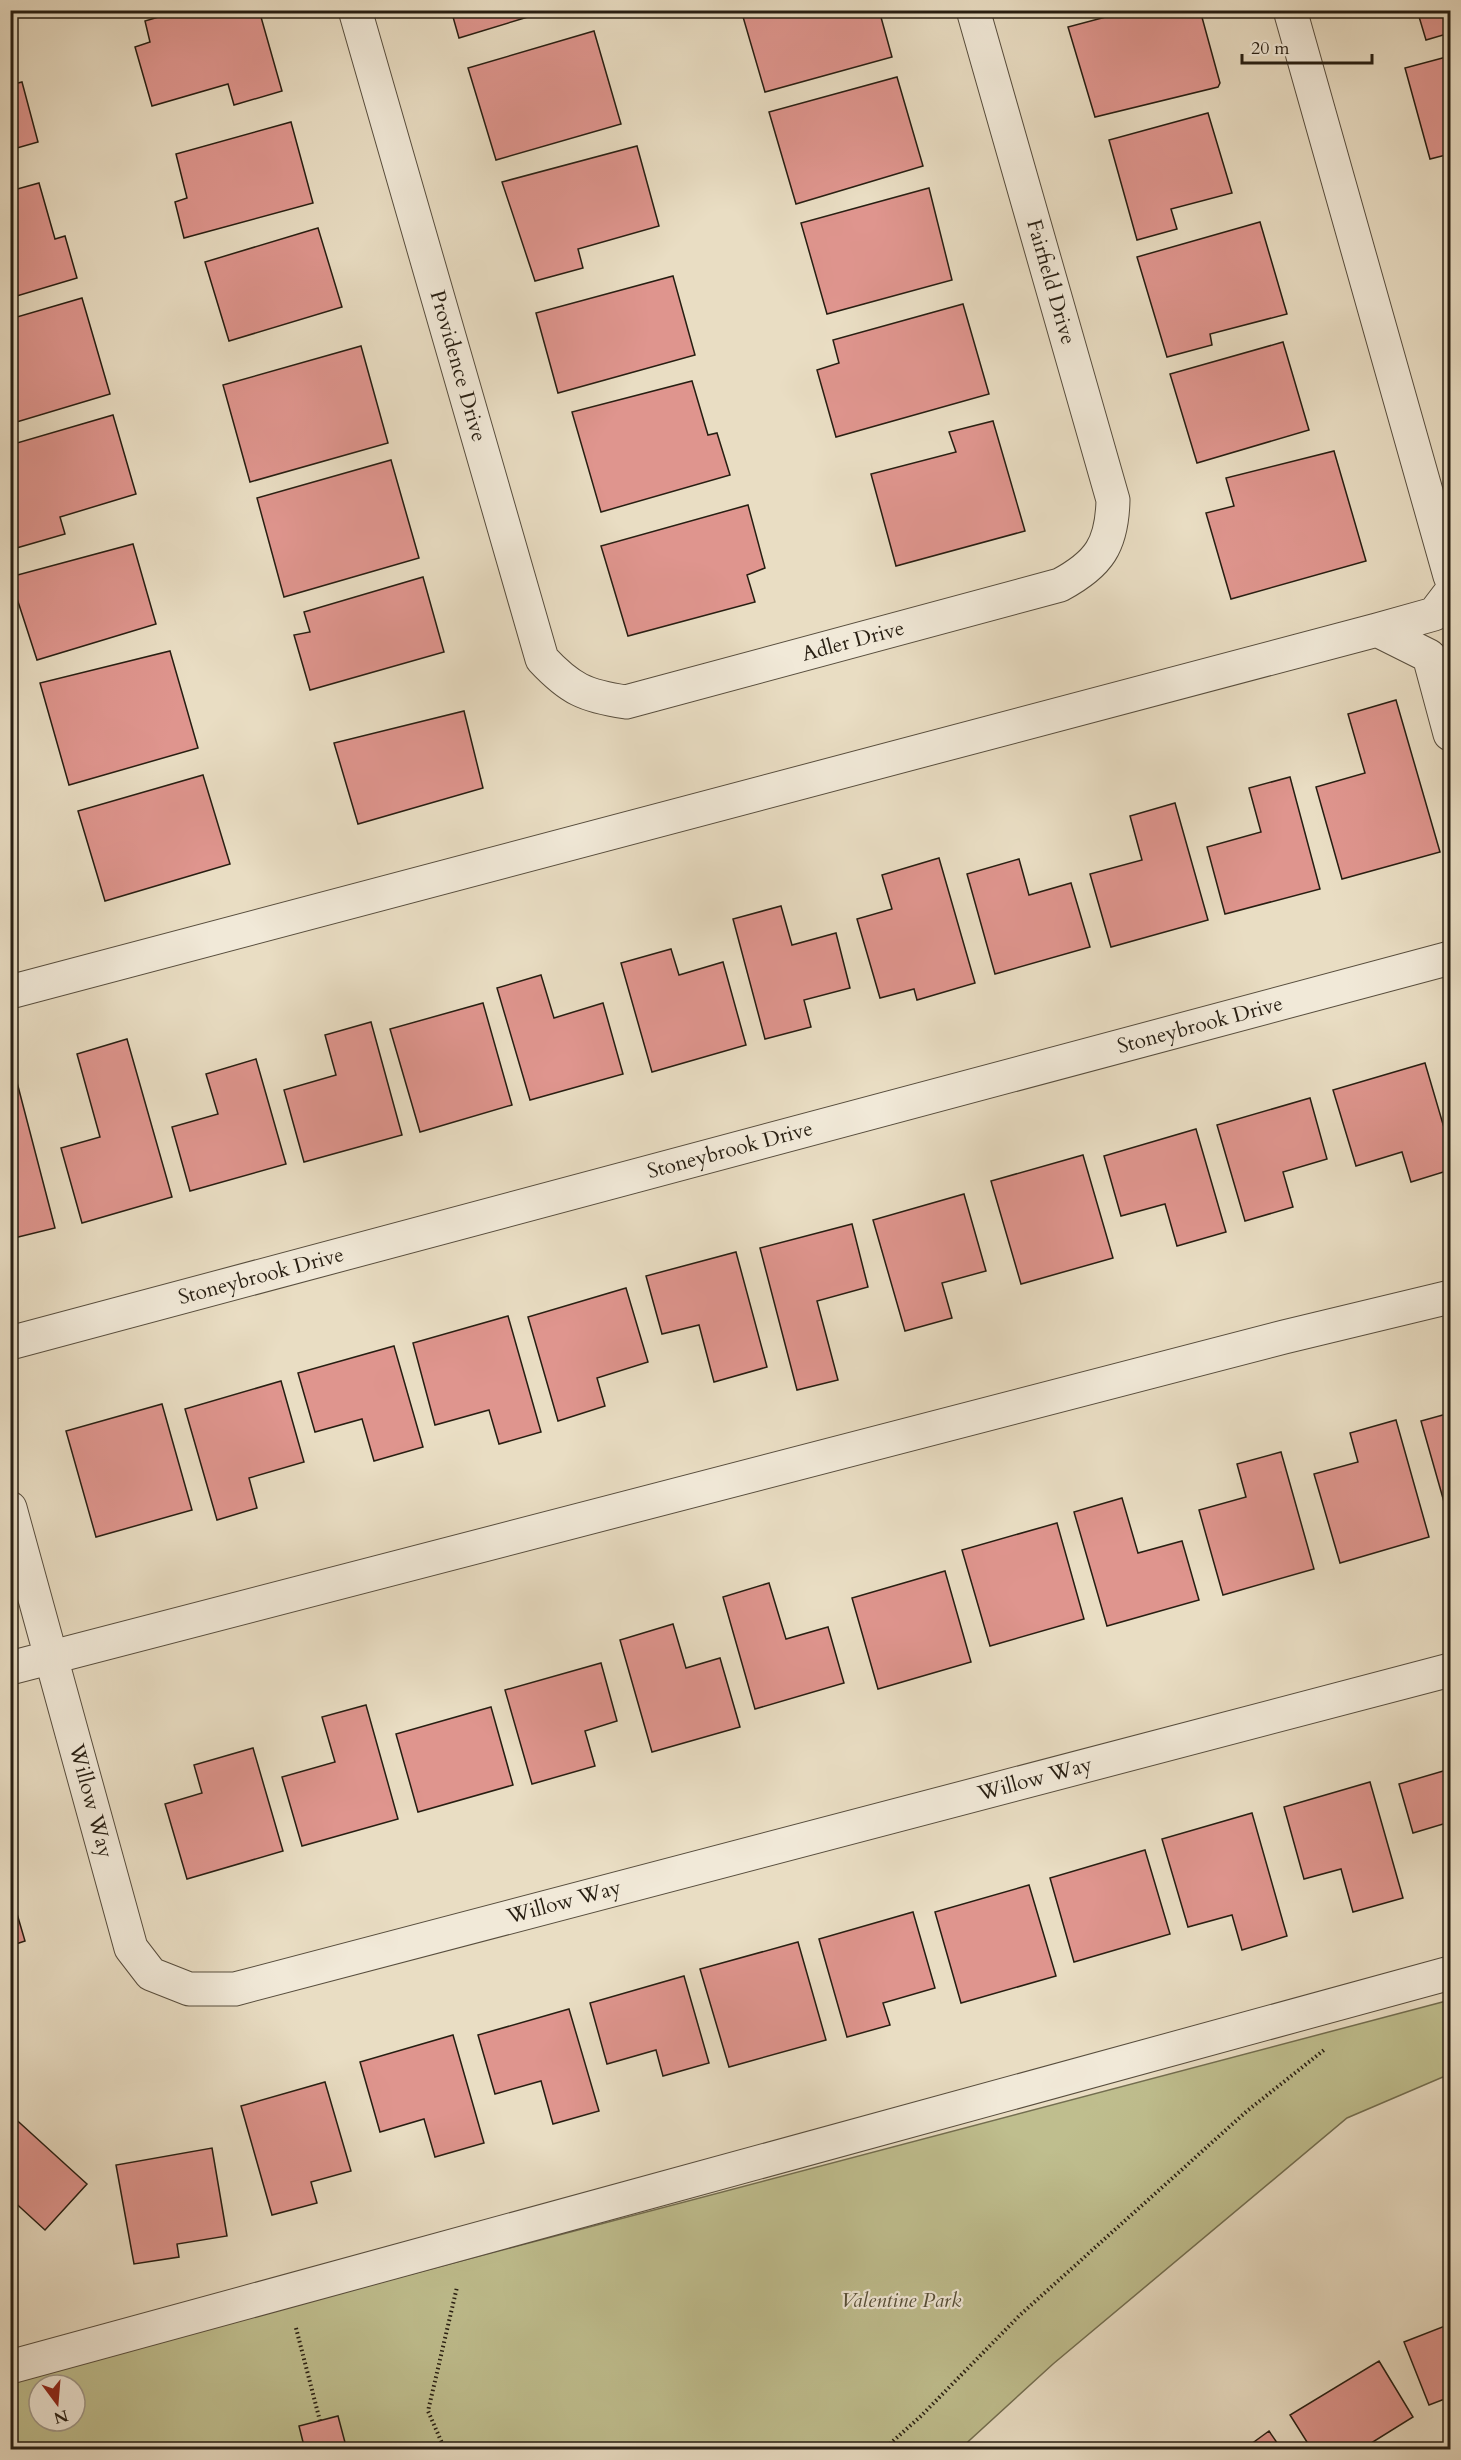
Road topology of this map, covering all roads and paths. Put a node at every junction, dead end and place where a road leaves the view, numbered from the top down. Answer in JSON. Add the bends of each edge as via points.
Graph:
{"nodes":[{"id":1,"x":355,"y":10,"type":"edge"},
{"id":2,"x":973,"y":10,"type":"edge"},
{"id":3,"x":1290,"y":10,"type":"edge"},
{"id":4,"x":1102,"y":552,"type":"joint"},
{"id":5,"x":1450,"y":576,"type":"edge"},
{"id":6,"x":1450,"y":593,"type":"edge"},
{"id":7,"x":1377,"y":630,"type":"junction"},
{"id":8,"x":593,"y":698,"type":"joint"},
{"id":9,"x":1450,"y":734,"type":"edge"},
{"id":10,"x":1450,"y":958,"type":"edge"},
{"id":11,"x":10,"y":992,"type":"edge"},
{"id":12,"x":1450,"y":1297,"type":"edge"},
{"id":13,"x":10,"y":1343,"type":"edge"},
{"id":14,"x":10,"y":1508,"type":"edge"},
{"id":15,"x":51,"y":1657,"type":"junction"},
{"id":16,"x":10,"y":1668,"type":"edge"},
{"id":17,"x":1450,"y":1670,"type":"edge"},
{"id":18,"x":1450,"y":1973,"type":"edge"},
{"id":19,"x":1329,"y":2045,"type":"dead end"},
{"id":20,"x":457,"y":2286,"type":"dead end"},
{"id":21,"x":294,"y":2319,"type":"dead end"},
{"id":22,"x":10,"y":2367,"type":"edge"},
{"id":23,"x":320,"y":2421,"type":"dead end"},
{"id":24,"x":446,"y":2450,"type":"edge"},
{"id":25,"x":883,"y":2450,"type":"edge"}],
"edges":[{"from":1,"to":8,"type":"street","name":"Providence Drive","via":[[542,659],[564,682]]},
{"from":2,"to":4,"type":"street","name":"Fairfield Drive","via":[[1113,500],[1112,528]]},
{"from":3,"to":5,"type":"street"},
{"from":4,"to":8,"type":"street","name":"Adler Drive","via":[[1084,572],[1060,585],[626,702]]},
{"from":6,"to":7,"type":"street","via":[[1434,614]]},
{"from":7,"to":9,"type":"street","via":[[1429,656]]},
{"from":7,"to":11,"type":"street"},
{"from":10,"to":13,"type":"street","name":"Stoneybrook Drive"},
{"from":12,"to":15,"type":"street"},
{"from":14,"to":15,"type":"street","name":"Willow Way"},
{"from":15,"to":16,"type":"street"},
{"from":15,"to":17,"type":"street","name":"Willow Way","via":[[132,1948],[151,1974],[189,1989],[235,1989]]},
{"from":18,"to":22,"type":"street"},
{"from":19,"to":25,"type":"path","via":[[1247,2111],[1038,2299]]},
{"from":20,"to":24,"type":"path","via":[[428,2411]]},
{"from":21,"to":23,"type":"path"}]}
